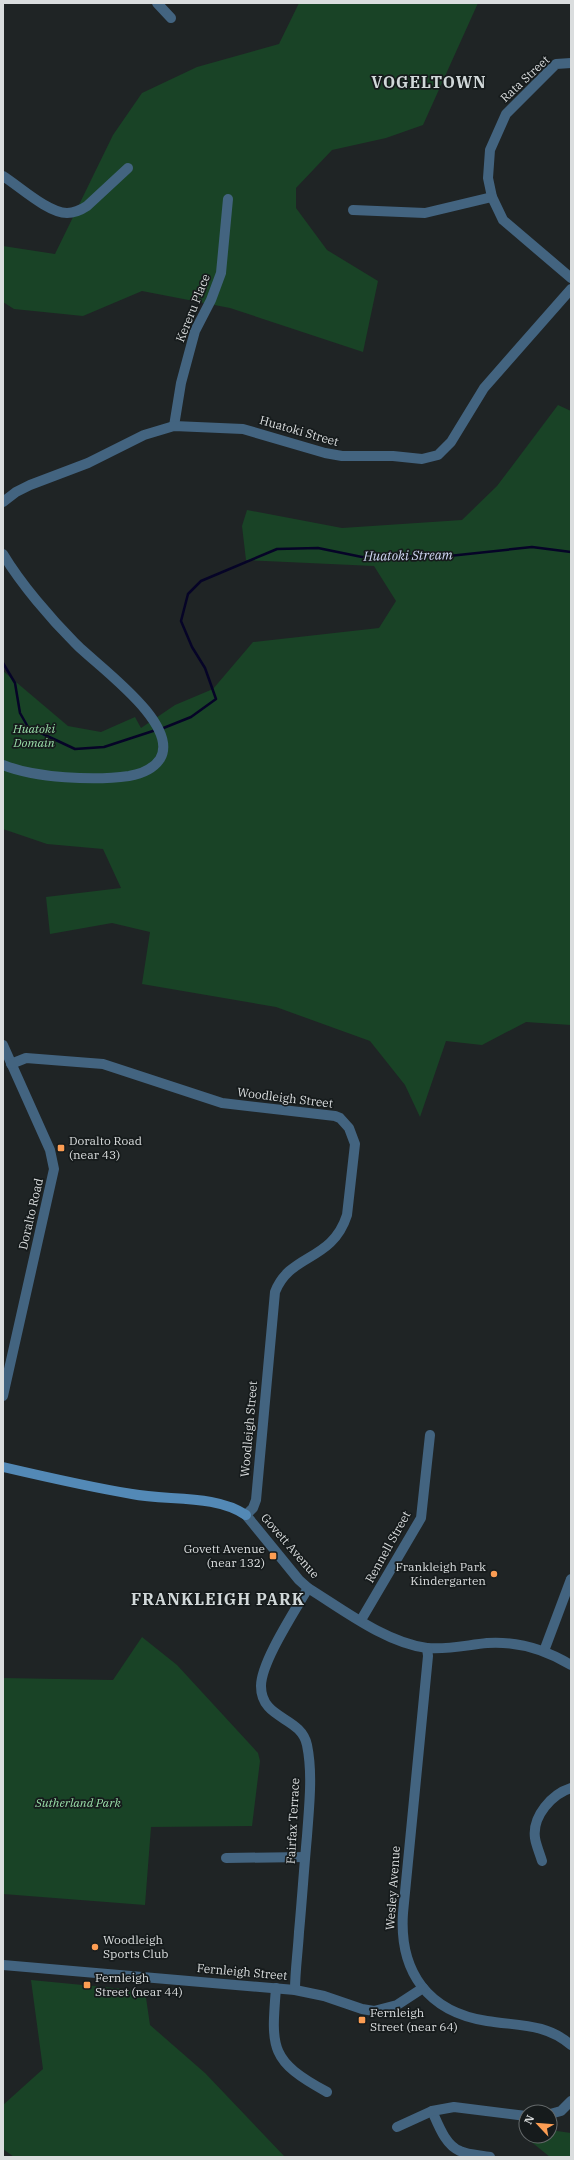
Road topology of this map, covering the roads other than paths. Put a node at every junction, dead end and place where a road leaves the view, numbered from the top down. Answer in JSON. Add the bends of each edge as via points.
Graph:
{"nodes":[{"id":1,"x":157,"y":3,"type":"edge"},
{"id":2,"x":171,"y":18,"type":"dead end"},
{"id":3,"x":571,"y":63,"type":"edge"},
{"id":4,"x":128,"y":168,"type":"dead end"},
{"id":5,"x":3,"y":176,"type":"edge"},
{"id":6,"x":492,"y":197,"type":"junction"},
{"id":7,"x":228,"y":199,"type":"dead end"},
{"id":8,"x":353,"y":210,"type":"dead end"},
{"id":9,"x":571,"y":278,"type":"edge"},
{"id":10,"x":571,"y":288,"type":"edge"},
{"id":11,"x":174,"y":426,"type":"junction"},
{"id":12,"x":3,"y":502,"type":"edge"},
{"id":13,"x":3,"y":554,"type":"edge"},
{"id":14,"x":3,"y":765,"type":"edge"},
{"id":15,"x":3,"y":1045,"type":"edge"},
{"id":16,"x":11,"y":1064,"type":"junction"},
{"id":17,"x":3,"y":1396,"type":"edge"},
{"id":18,"x":430,"y":1435,"type":"dead end"},
{"id":19,"x":3,"y":1467,"type":"edge"},
{"id":20,"x":246,"y":1515,"type":"junction"},
{"id":21,"x":571,"y":1579,"type":"edge"},
{"id":22,"x":308,"y":1588,"type":"junction"},
{"id":23,"x":361,"y":1620,"type":"junction"},
{"id":24,"x":427,"y":1648,"type":"junction"},
{"id":25,"x":544,"y":1651,"type":"junction"},
{"id":26,"x":571,"y":1665,"type":"edge"},
{"id":27,"x":571,"y":1788,"type":"edge"},
{"id":28,"x":305,"y":1857,"type":"junction"},
{"id":29,"x":226,"y":1858,"type":"dead end"},
{"id":30,"x":542,"y":1861,"type":"dead end"},
{"id":31,"x":3,"y":1964,"type":"edge"},
{"id":32,"x":276,"y":1988,"type":"junction"},
{"id":33,"x":423,"y":1988,"type":"junction"},
{"id":34,"x":295,"y":1990,"type":"junction"},
{"id":35,"x":571,"y":2045,"type":"edge"},
{"id":36,"x":327,"y":2092,"type":"dead end"},
{"id":37,"x":571,"y":2101,"type":"edge"},
{"id":38,"x":432,"y":2111,"type":"junction"},
{"id":39,"x":558,"y":2112,"type":"edge"},
{"id":40,"x":518,"y":2115,"type":"edge"},
{"id":41,"x":397,"y":2127,"type":"dead end"},
{"id":42,"x":490,"y":2157,"type":"edge"}],
"edges":[{"from":1,"to":2,"type":"street"},
{"from":3,"to":6,"type":"street","name":"Rata Street","via":[[556,64],[506,114],[490,150],[488,178]]},
{"from":4,"to":5,"type":"street","via":[[87,206],[67,213],[48,207]]},
{"from":6,"to":8,"type":"street","via":[[425,213]]},
{"from":6,"to":9,"type":"street","name":"Rata Street","via":[[503,220]]},
{"from":7,"to":11,"type":"street","name":"Kereru Place","via":[[221,273],[195,331],[181,383]]},
{"from":10,"to":11,"type":"street","name":"Huatoki Street","via":[[484,388],[444,451],[434,457],[422,459],[342,456],[243,429]]},
{"from":11,"to":12,"type":"street","name":"Huatoki Street","via":[[144,435],[88,463],[30,485]]},
{"from":13,"to":14,"type":"street","via":[[63,631],[149,712],[163,741],[164,750],[151,768],[132,776],[117,778],[70,777]]},
{"from":15,"to":16,"type":"street","name":"Doralto Road"},
{"from":16,"to":17,"type":"street","name":"Doralto Road","via":[[50,1150],[54,1169]]},
{"from":16,"to":20,"type":"street","name":"Woodleigh Street","via":[[26,1058],[103,1064],[222,1103],[335,1116],[345,1123],[352,1133],[355,1144],[344,1226],[330,1245],[294,1266],[284,1275],[275,1292],[256,1500]]},
{"from":18,"to":23,"type":"street","name":"Rennell Street","via":[[421,1518]]},
{"from":19,"to":20,"type":"street","name":"Govett Avenue","via":[[134,1495],[223,1504]]},
{"from":20,"to":22,"type":"street","name":"Govett Avenue","via":[[298,1580]]},
{"from":21,"to":25,"type":"street"},
{"from":22,"to":23,"type":"street","name":"Govett Avenue"},
{"from":22,"to":28,"type":"street","name":"Fairfax Terrace","via":[[265,1665],[261,1687],[268,1708],[294,1724],[307,1743],[310,1805]]},
{"from":23,"to":24,"type":"street","name":"Govett Avenue","via":[[392,1637]]},
{"from":24,"to":25,"type":"street","name":"Govett Avenue","via":[[506,1644]]},
{"from":24,"to":33,"type":"street","name":"Wesley Avenue","via":[[402,1927],[409,1965]]},
{"from":25,"to":26,"type":"street","name":"Govett Avenue"},
{"from":27,"to":30,"type":"street","via":[[554,1798],[540,1815],[535,1837]]},
{"from":28,"to":29,"type":"street"},
{"from":28,"to":34,"type":"street","name":"Fairfax Terrace"},
{"from":31,"to":32,"type":"street","name":"Fernleigh Street"},
{"from":32,"to":34,"type":"street","name":"Fernleigh Street"},
{"from":32,"to":36,"type":"street","via":[[273,2033],[275,2046],[290,2068]]},
{"from":33,"to":34,"type":"street","name":"Fernleigh Street","via":[[397,2005],[374,2010],[362,2010],[324,1996]]},
{"from":33,"to":35,"type":"street","name":"Wesley Avenue","via":[[444,2007],[457,2013],[488,2021],[547,2029]]},
{"from":37,"to":39,"type":"street"},
{"from":38,"to":40,"type":"street","via":[[454,2107]]},
{"from":38,"to":41,"type":"street"},
{"from":38,"to":42,"type":"street","via":[[442,2133],[452,2146],[460,2151]]}]}
